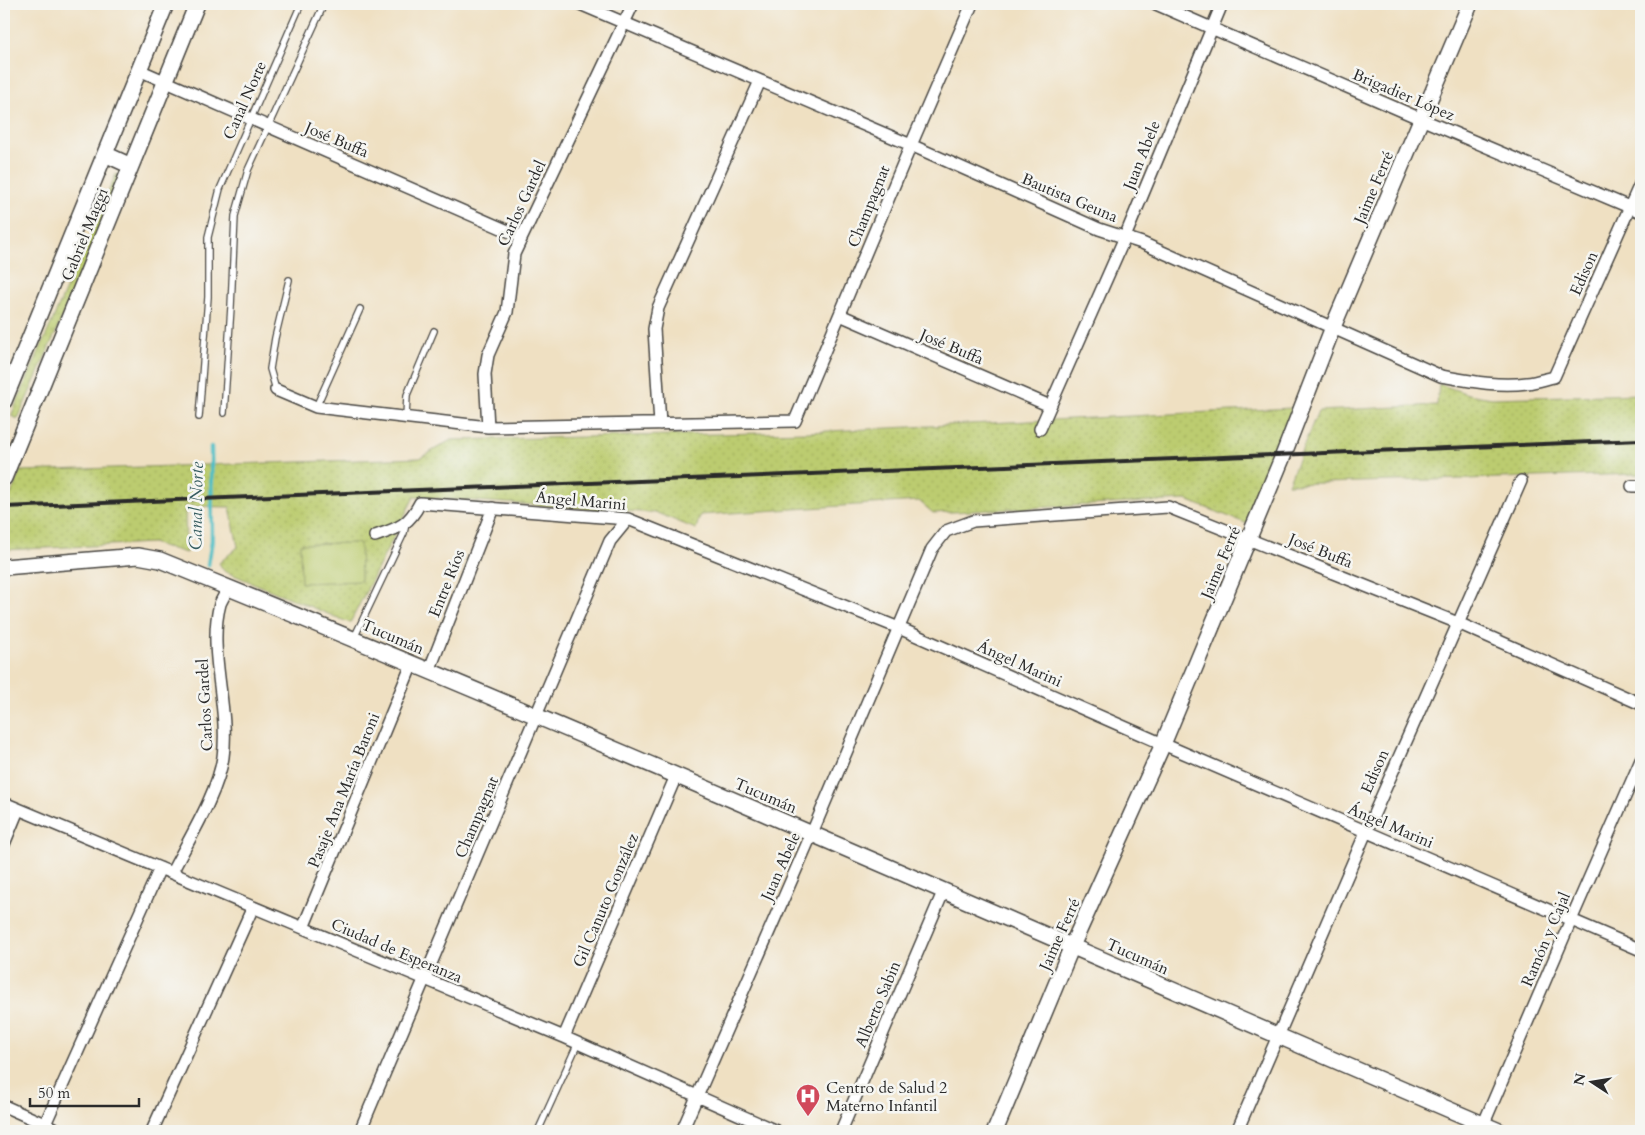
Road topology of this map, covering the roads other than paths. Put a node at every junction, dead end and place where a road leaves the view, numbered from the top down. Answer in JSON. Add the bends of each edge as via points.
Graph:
{"nodes":[{"id":1,"x":166,"y":4,"type":"edge"},
{"id":2,"x":197,"y":4,"type":"edge"},
{"id":3,"x":301,"y":4,"type":"edge"},
{"id":4,"x":324,"y":4,"type":"edge"},
{"id":5,"x":580,"y":4,"type":"edge"},
{"id":6,"x":633,"y":4,"type":"edge"},
{"id":7,"x":972,"y":4,"type":"edge"},
{"id":8,"x":1156,"y":4,"type":"edge"},
{"id":9,"x":1222,"y":4,"type":"edge"},
{"id":10,"x":1470,"y":4,"type":"edge"},
{"id":11,"x":624,"y":23,"type":"junction"},
{"id":12,"x":1211,"y":28,"type":"junction"},
{"id":13,"x":139,"y":70,"type":"junction"},
{"id":14,"x":166,"y":81,"type":"junction"},
{"id":15,"x":760,"y":81,"type":"junction"},
{"id":16,"x":250,"y":119,"type":"junction"},
{"id":17,"x":1420,"y":119,"type":"junction"},
{"id":18,"x":269,"y":127,"type":"junction"},
{"id":19,"x":910,"y":145,"type":"junction"},
{"id":20,"x":104,"y":154,"type":"junction"},
{"id":21,"x":131,"y":166,"type":"junction"},
{"id":22,"x":1641,"y":182,"type":"edge"},
{"id":23,"x":1636,"y":209,"type":"edge"},
{"id":24,"x":522,"y":237,"type":"junction"},
{"id":25,"x":1125,"y":237,"type":"junction"},
{"id":26,"x":289,"y":280,"type":"dead end"},
{"id":27,"x":360,"y":309,"type":"dead end"},
{"id":28,"x":840,"y":315,"type":"junction"},
{"id":29,"x":1333,"y":327,"type":"junction"},
{"id":30,"x":434,"y":331,"type":"dead end"},
{"id":31,"x":1554,"y":377,"type":"joint"},
{"id":32,"x":276,"y":390,"type":"joint"},
{"id":33,"x":4,"y":401,"type":"edge"},
{"id":34,"x":1050,"y":406,"type":"junction"},
{"id":35,"x":316,"y":407,"type":"junction"},
{"id":36,"x":224,"y":413,"type":"dead end"},
{"id":37,"x":199,"y":417,"type":"dead end"},
{"id":38,"x":406,"y":418,"type":"junction"},
{"id":39,"x":660,"y":424,"type":"junction"},
{"id":40,"x":488,"y":427,"type":"junction"},
{"id":41,"x":1040,"y":429,"type":"dead end"},
{"id":42,"x":4,"y":439,"type":"edge"},
{"id":43,"x":19,"y":439,"type":"junction"},
{"id":44,"x":4,"y":478,"type":"edge"},
{"id":45,"x":1521,"y":481,"type":"dead end"},
{"id":46,"x":493,"y":508,"type":"junction"},
{"id":47,"x":628,"y":519,"type":"junction"},
{"id":48,"x":972,"y":521,"type":"joint"},
{"id":49,"x":406,"y":522,"type":"junction"},
{"id":50,"x":375,"y":536,"type":"dead end"},
{"id":51,"x":1249,"y":538,"type":"junction"},
{"id":52,"x":4,"y":567,"type":"edge"},
{"id":53,"x":229,"y":587,"type":"junction"},
{"id":54,"x":1458,"y":623,"type":"junction"},
{"id":55,"x":899,"y":628,"type":"junction"},
{"id":56,"x":354,"y":638,"type":"junction"},
{"id":57,"x":412,"y":664,"type":"junction"},
{"id":58,"x":428,"y":671,"type":"junction"},
{"id":59,"x":1641,"y":704,"type":"edge"},
{"id":60,"x":536,"y":716,"type":"junction"},
{"id":61,"x":1163,"y":744,"type":"junction"},
{"id":62,"x":1641,"y":760,"type":"edge"},
{"id":63,"x":676,"y":776,"type":"junction"},
{"id":64,"x":4,"y":803,"type":"edge"},
{"id":65,"x":18,"y":810,"type":"junction"},
{"id":66,"x":1366,"y":832,"type":"junction"},
{"id":67,"x":812,"y":833,"type":"junction"},
{"id":68,"x":4,"y":844,"type":"edge"},
{"id":69,"x":160,"y":868,"type":"junction"},
{"id":70,"x":172,"y":872,"type":"junction"},
{"id":71,"x":944,"y":890,"type":"junction"},
{"id":72,"x":253,"y":907,"type":"junction"},
{"id":73,"x":1570,"y":920,"type":"junction"},
{"id":74,"x":303,"y":928,"type":"junction"},
{"id":75,"x":1072,"y":946,"type":"junction"},
{"id":76,"x":1641,"y":950,"type":"edge"},
{"id":77,"x":424,"y":979,"type":"junction"},
{"id":78,"x":1278,"y":1036,"type":"junction"},
{"id":79,"x":564,"y":1037,"type":"junction"},
{"id":80,"x":578,"y":1043,"type":"junction"},
{"id":81,"x":697,"y":1095,"type":"junction"},
{"id":82,"x":4,"y":1106,"type":"edge"},
{"id":83,"x":43,"y":1128,"type":"edge"},
{"id":84,"x":1482,"y":1128,"type":"edge"},
{"id":85,"x":60,"y":1131,"type":"edge"},
{"id":86,"x":152,"y":1131,"type":"edge"},
{"id":87,"x":360,"y":1131,"type":"edge"},
{"id":88,"x":538,"y":1131,"type":"edge"},
{"id":89,"x":682,"y":1131,"type":"edge"},
{"id":90,"x":776,"y":1131,"type":"edge"},
{"id":91,"x":841,"y":1131,"type":"edge"},
{"id":92,"x":995,"y":1131,"type":"edge"},
{"id":93,"x":1237,"y":1131,"type":"edge"},
{"id":94,"x":1499,"y":1131,"type":"edge"}],
"edges":[{"from":1,"to":13,"type":"street","name":"Gabriel Maggi"},
{"from":2,"to":14,"type":"street","name":"Gabriel Maggi"},
{"from":3,"to":16,"type":"lane","name":"Canal Norte"},
{"from":4,"to":18,"type":"lane","name":"Canal Norte"},
{"from":5,"to":11,"type":"street","name":"Bautista Geuna"},
{"from":6,"to":11,"type":"street","name":"Carlos Gardel"},
{"from":7,"to":19,"type":"street","name":"Champagnat"},
{"from":8,"to":12,"type":"street","name":"Brigadier López"},
{"from":9,"to":12,"type":"street","name":"Juan Abele"},
{"from":10,"to":17,"type":"street","name":"Jaime Ferré"},
{"from":11,"to":15,"type":"street","name":"Bautista Geuna"},
{"from":11,"to":24,"type":"street","name":"Carlos Gardel"},
{"from":12,"to":17,"type":"street","name":"Brigadier López"},
{"from":12,"to":25,"type":"street","name":"Juan Abele"},
{"from":13,"to":14,"type":"street","name":"José Buffa"},
{"from":13,"to":20,"type":"street","name":"Gabriel Maggi"},
{"from":14,"to":16,"type":"street","name":"José Buffa"},
{"from":14,"to":21,"type":"street","name":"Gabriel Maggi"},
{"from":15,"to":19,"type":"street","name":"Bautista Geuna"},
{"from":15,"to":39,"type":"street","via":[[658,308],[654,329]]},
{"from":16,"to":18,"type":"street","name":"José Buffa"},
{"from":16,"to":37,"type":"lane","name":"Canal Norte","via":[[220,189],[208,236],[208,297]]},
{"from":17,"to":23,"type":"street","name":"Brigadier López"},
{"from":17,"to":29,"type":"street","name":"Jaime Ferré"},
{"from":18,"to":24,"type":"street","name":"José Buffa"},
{"from":18,"to":36,"type":"lane","name":"Canal Norte","via":[[248,170],[235,216]]},
{"from":19,"to":25,"type":"street","name":"Bautista Geuna","via":[[1099,229]]},
{"from":19,"to":28,"type":"street","name":"Champagnat"},
{"from":20,"to":21,"type":"street"},
{"from":20,"to":33,"type":"street","name":"Gabriel Maggi"},
{"from":21,"to":43,"type":"street","name":"Gabriel Maggi"},
{"from":22,"to":23,"type":"street","name":"Edison"},
{"from":23,"to":31,"type":"street","name":"Edison"},
{"from":24,"to":40,"type":"street","name":"Carlos Gardel","via":[[514,254],[507,312],[488,355],[485,374]]},
{"from":25,"to":29,"type":"street","name":"Bautista Geuna"},
{"from":25,"to":34,"type":"street","name":"Juan Abele"},
{"from":26,"to":32,"type":"lane","via":[[270,369]]},
{"from":27,"to":35,"type":"lane"},
{"from":28,"to":34,"type":"street","name":"José Buffa"},
{"from":28,"to":39,"type":"street","name":"Champagnat","via":[[795,421]]},
{"from":29,"to":31,"type":"street","name":"Bautista Geuna","via":[[1441,376],[1497,384],[1527,383]]},
{"from":29,"to":51,"type":"street","name":"Jaime Ferré"},
{"from":30,"to":38,"type":"lane","via":[[407,395]]},
{"from":32,"to":35,"type":"street"},
{"from":34,"to":41,"type":"street","name":"Juan Abele"},
{"from":35,"to":38,"type":"street"},
{"from":38,"to":40,"type":"street"},
{"from":39,"to":40,"type":"street"},
{"from":42,"to":43,"type":"street"},
{"from":43,"to":44,"type":"street","name":"Gabriel Maggi"},
{"from":45,"to":54,"type":"street","name":"Edison"},
{"from":46,"to":47,"type":"street","name":"Ángel Marini"},
{"from":46,"to":49,"type":"street","name":"Ángel Marini","via":[[420,503],[413,517]]},
{"from":46,"to":58,"type":"street","name":"Entre Ríos"},
{"from":47,"to":55,"type":"street","name":"Ángel Marini"},
{"from":47,"to":60,"type":"street","name":"Champagnat","via":[[610,541]]},
{"from":48,"to":51,"type":"street","name":"José Buffa","via":[[1168,507]]},
{"from":48,"to":55,"type":"street","name":"Juan Abele","via":[[946,530],[932,549]]},
{"from":49,"to":50,"type":"street","name":"Ángel Marini"},
{"from":49,"to":56,"type":"lane","via":[[404,533]]},
{"from":51,"to":54,"type":"street","name":"José Buffa"},
{"from":51,"to":61,"type":"street","name":"Jaime Ferré"},
{"from":52,"to":53,"type":"street","name":"Tucumán","via":[[138,556],[160,560]]},
{"from":53,"to":56,"type":"street","name":"Tucumán"},
{"from":53,"to":70,"type":"street","name":"Carlos Gardel","via":[[220,603],[216,630],[224,726],[223,757],[218,782]]},
{"from":54,"to":59,"type":"street","name":"José Buffa"},
{"from":54,"to":66,"type":"street","name":"Edison"},
{"from":55,"to":61,"type":"street","name":"Ángel Marini"},
{"from":55,"to":67,"type":"street","name":"Juan Abele"},
{"from":56,"to":57,"type":"street","name":"Tucumán"},
{"from":57,"to":58,"type":"street","name":"Tucumán"},
{"from":57,"to":74,"type":"street","name":"Pasaje Ana María Baroni"},
{"from":58,"to":60,"type":"street","name":"Tucumán"},
{"from":60,"to":63,"type":"street","name":"Tucumán"},
{"from":60,"to":77,"type":"street","name":"Champagnat"},
{"from":61,"to":66,"type":"street","name":"Ángel Marini"},
{"from":61,"to":75,"type":"street","name":"Jaime Ferré"},
{"from":62,"to":73,"type":"street","name":"Ramón y Cajal"},
{"from":63,"to":67,"type":"street","name":"Tucumán"},
{"from":63,"to":79,"type":"street","name":"Gil Canuto González"},
{"from":64,"to":65,"type":"street","name":"Ciudad de Esperanza"},
{"from":65,"to":68,"type":"street"},
{"from":65,"to":69,"type":"street","name":"Ciudad de Esperanza"},
{"from":66,"to":73,"type":"street","name":"Ángel Marini"},
{"from":66,"to":78,"type":"street","name":"Edison"},
{"from":67,"to":71,"type":"street","name":"Tucumán"},
{"from":67,"to":81,"type":"street","name":"Juan Abele"},
{"from":69,"to":70,"type":"street","name":"Ciudad de Esperanza"},
{"from":69,"to":83,"type":"street"},
{"from":70,"to":72,"type":"street","name":"Ciudad de Esperanza"},
{"from":71,"to":75,"type":"street","name":"Tucumán"},
{"from":71,"to":91,"type":"street","name":"Alberto Sabin"},
{"from":72,"to":74,"type":"street","name":"Ciudad de Esperanza"},
{"from":72,"to":86,"type":"street"},
{"from":73,"to":76,"type":"street","name":"Ángel Marini"},
{"from":73,"to":84,"type":"street","name":"Ramón y Cajal"},
{"from":74,"to":77,"type":"street","name":"Ciudad de Esperanza"},
{"from":75,"to":78,"type":"street","name":"Tucumán"},
{"from":75,"to":92,"type":"street","name":"Jaime Ferré"},
{"from":77,"to":79,"type":"street","name":"Ciudad de Esperanza"},
{"from":77,"to":87,"type":"street","name":"Champagnat"},
{"from":78,"to":84,"type":"street","name":"Tucumán"},
{"from":78,"to":93,"type":"street","name":"Edison"},
{"from":79,"to":80,"type":"street","name":"Ciudad de Esperanza"},
{"from":80,"to":81,"type":"street","name":"Ciudad de Esperanza"},
{"from":80,"to":88,"type":"lane"},
{"from":81,"to":89,"type":"street","name":"Juan Abele"},
{"from":81,"to":90,"type":"street","name":"Ciudad de Esperanza"},
{"from":82,"to":83,"type":"street"},
{"from":83,"to":85,"type":"street"},
{"from":84,"to":94,"type":"street","name":"Tucumán"}]}
